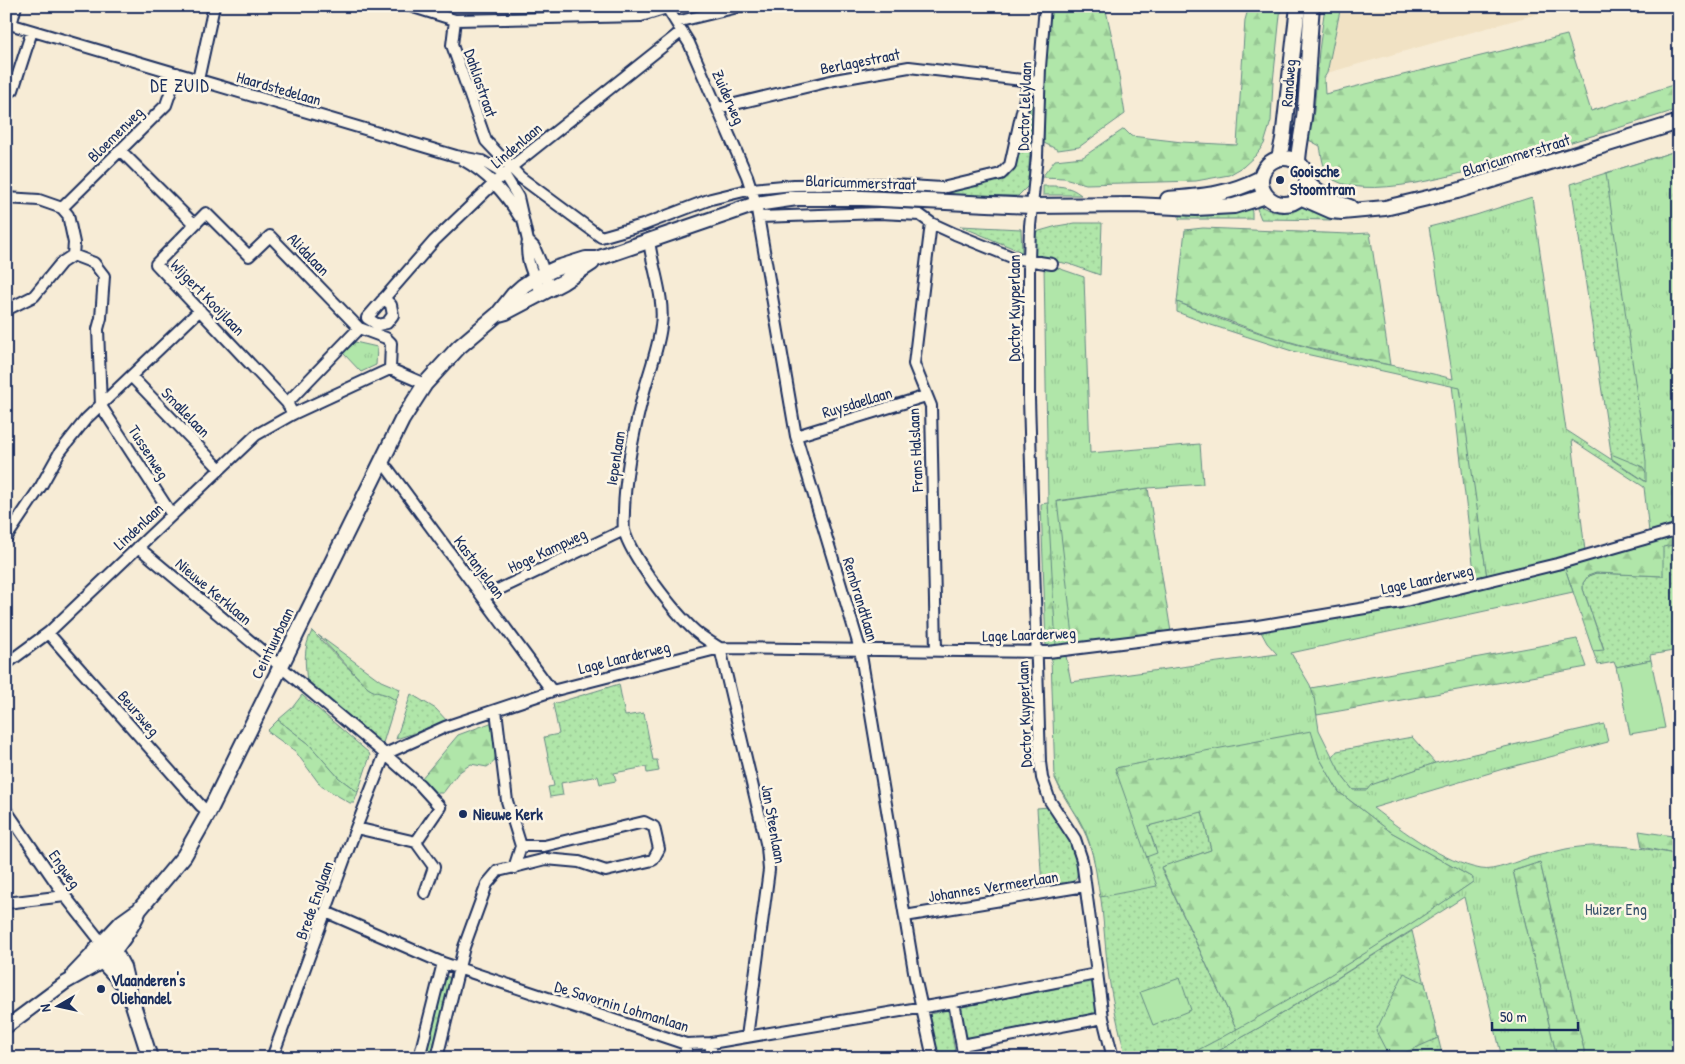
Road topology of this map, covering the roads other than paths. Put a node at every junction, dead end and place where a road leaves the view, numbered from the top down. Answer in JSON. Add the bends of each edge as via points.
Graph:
{"nodes":[{"id":1,"x":16,"y":6,"type":"edge"},
{"id":2,"x":214,"y":6,"type":"edge"},
{"id":3,"x":410,"y":6,"type":"edge"},
{"id":4,"x":742,"y":6,"type":"edge"},
{"id":5,"x":1046,"y":6,"type":"edge"},
{"id":6,"x":1298,"y":6,"type":"edge"},
{"id":7,"x":1312,"y":6,"type":"edge"},
{"id":8,"x":667,"y":7,"type":"edge"},
{"id":9,"x":455,"y":20,"type":"junction"},
{"id":10,"x":676,"y":22,"type":"junction"},
{"id":11,"x":9,"y":24,"type":"edge"},
{"id":12,"x":32,"y":31,"type":"junction"},
{"id":13,"x":682,"y":31,"type":"junction"},
{"id":14,"x":177,"y":74,"type":"junction"},
{"id":15,"x":198,"y":80,"type":"junction"},
{"id":16,"x":1039,"y":82,"type":"junction"},
{"id":17,"x":6,"y":94,"type":"edge"},
{"id":18,"x":718,"y":108,"type":"junction"},
{"id":19,"x":1679,"y":122,"type":"edge"},
{"id":20,"x":486,"y":141,"type":"joint"},
{"id":21,"x":120,"y":150,"type":"junction"},
{"id":22,"x":456,"y":156,"type":"junction"},
{"id":23,"x":1279,"y":158,"type":"junction"},
{"id":24,"x":1298,"y":162,"type":"junction"},
{"id":25,"x":507,"y":171,"type":"junction"},
{"id":26,"x":1261,"y":178,"type":"junction"},
{"id":27,"x":1307,"y":182,"type":"junction"},
{"id":28,"x":495,"y":183,"type":"junction"},
{"id":29,"x":752,"y":189,"type":"junction"},
{"id":30,"x":1266,"y":196,"type":"junction"},
{"id":31,"x":1300,"y":197,"type":"junction"},
{"id":32,"x":6,"y":198,"type":"edge"},
{"id":33,"x":1135,"y":205,"type":"junction"},
{"id":34,"x":1032,"y":206,"type":"junction"},
{"id":35,"x":62,"y":208,"type":"junction"},
{"id":36,"x":758,"y":210,"type":"junction"},
{"id":37,"x":1361,"y":210,"type":"junction"},
{"id":38,"x":523,"y":223,"type":"junction"},
{"id":39,"x":931,"y":223,"type":"junction"},
{"id":40,"x":194,"y":224,"type":"junction"},
{"id":41,"x":601,"y":237,"type":"joint"},
{"id":42,"x":648,"y":240,"type":"junction"},
{"id":43,"x":72,"y":255,"type":"junction"},
{"id":44,"x":596,"y":258,"type":"junction"},
{"id":45,"x":1029,"y":261,"type":"junction"},
{"id":46,"x":1052,"y":264,"type":"dead end"},
{"id":47,"x":540,"y":276,"type":"junction"},
{"id":48,"x":546,"y":291,"type":"junction"},
{"id":49,"x":384,"y":298,"type":"dead end"},
{"id":50,"x":6,"y":310,"type":"edge"},
{"id":51,"x":200,"y":310,"type":"junction"},
{"id":52,"x":498,"y":314,"type":"junction"},
{"id":53,"x":359,"y":328,"type":"junction"},
{"id":54,"x":390,"y":369,"type":"junction"},
{"id":55,"x":131,"y":376,"type":"junction"},
{"id":56,"x":99,"y":381,"type":"junction"},
{"id":57,"x":425,"y":384,"type":"junction"},
{"id":58,"x":118,"y":389,"type":"junction"},
{"id":59,"x":926,"y":396,"type":"junction"},
{"id":60,"x":287,"y":402,"type":"junction"},
{"id":61,"x":101,"y":406,"type":"junction"},
{"id":62,"x":293,"y":414,"type":"junction"},
{"id":63,"x":796,"y":436,"type":"junction"},
{"id":64,"x":381,"y":463,"type":"junction"},
{"id":65,"x":220,"y":469,"type":"junction"},
{"id":66,"x":172,"y":515,"type":"junction"},
{"id":67,"x":624,"y":530,"type":"junction"},
{"id":68,"x":1679,"y":530,"type":"edge"},
{"id":69,"x":6,"y":538,"type":"edge"},
{"id":70,"x":138,"y":547,"type":"junction"},
{"id":71,"x":483,"y":597,"type":"junction"},
{"id":72,"x":48,"y":633,"type":"junction"},
{"id":73,"x":720,"y":648,"type":"junction"},
{"id":74,"x":860,"y":649,"type":"junction"},
{"id":75,"x":936,"y":650,"type":"junction"},
{"id":76,"x":1037,"y":652,"type":"junction"},
{"id":77,"x":6,"y":664,"type":"edge"},
{"id":78,"x":280,"y":666,"type":"junction"},
{"id":79,"x":552,"y":691,"type":"junction"},
{"id":80,"x":496,"y":710,"type":"junction"},
{"id":81,"x":385,"y":754,"type":"junction"},
{"id":82,"x":6,"y":810,"type":"edge"},
{"id":83,"x":209,"y":812,"type":"junction"},
{"id":84,"x":356,"y":828,"type":"junction"},
{"id":85,"x":416,"y":842,"type":"junction"},
{"id":86,"x":521,"y":846,"type":"junction"},
{"id":87,"x":544,"y":846,"type":"junction"},
{"id":88,"x":546,"y":859,"type":"junction"},
{"id":89,"x":514,"y":868,"type":"junction"},
{"id":90,"x":1085,"y":886,"type":"junction"},
{"id":91,"x":425,"y":893,"type":"dead end"},
{"id":92,"x":65,"y":896,"type":"junction"},
{"id":93,"x":6,"y":902,"type":"edge"},
{"id":94,"x":326,"y":912,"type":"junction"},
{"id":95,"x":905,"y":916,"type":"junction"},
{"id":96,"x":103,"y":952,"type":"junction"},
{"id":97,"x":443,"y":963,"type":"junction"},
{"id":98,"x":458,"y":968,"type":"junction"},
{"id":99,"x":1096,"y":974,"type":"junction"},
{"id":100,"x":954,"y":1002,"type":"junction"},
{"id":101,"x":923,"y":1006,"type":"junction"},
{"id":102,"x":1103,"y":1018,"type":"junction"},
{"id":103,"x":6,"y":1027,"type":"edge"},
{"id":104,"x":747,"y":1037,"type":"junction"},
{"id":105,"x":712,"y":1043,"type":"junction"},
{"id":106,"x":686,"y":1044,"type":"junction"},
{"id":107,"x":962,"y":1045,"type":"junction"},
{"id":108,"x":150,"y":1058,"type":"edge"},
{"id":109,"x":272,"y":1058,"type":"edge"},
{"id":110,"x":419,"y":1058,"type":"edge"},
{"id":111,"x":437,"y":1058,"type":"edge"},
{"id":112,"x":686,"y":1058,"type":"edge"},
{"id":113,"x":711,"y":1058,"type":"edge"},
{"id":114,"x":933,"y":1058,"type":"edge"},
{"id":115,"x":964,"y":1058,"type":"edge"},
{"id":116,"x":1113,"y":1058,"type":"edge"}],
"edges":[{"from":1,"to":11,"type":"street"},
{"from":2,"to":15,"type":"street"},
{"from":3,"to":9,"type":"street"},
{"from":4,"to":10,"type":"street"},
{"from":5,"to":16,"type":"street","name":"Doctor Lelylaan"},
{"from":6,"to":23,"type":"main road","name":"Randweg"},
{"from":7,"to":24,"type":"main road","name":"Randweg"},
{"from":8,"to":9,"type":"street","via":[[641,16]]},
{"from":8,"to":10,"type":"street","name":"Zuiderweg"},
{"from":9,"to":20,"type":"street","name":"Dahliastraat","via":[[452,45]]},
{"from":10,"to":13,"type":"street","name":"Zuiderweg"},
{"from":11,"to":12,"type":"street","name":"Haardstedelaan"},
{"from":12,"to":14,"type":"street","name":"Haardstedelaan"},
{"from":12,"to":17,"type":"street","via":[[13,90]]},
{"from":13,"to":18,"type":"street","name":"Zuiderweg"},
{"from":13,"to":25,"type":"street","name":"Lindenlaan"},
{"from":14,"to":15,"type":"street","name":"Haardstedelaan"},
{"from":14,"to":21,"type":"street","name":"Bloemenweg","via":[[166,105]]},
{"from":15,"to":22,"type":"street","name":"Haardstedelaan"},
{"from":16,"to":18,"type":"street","name":"Berlagestraat","via":[[909,67],[835,80]]},
{"from":16,"to":29,"type":"street","name":"Blaricummerstraat","via":[[1027,88],[1010,165],[1001,174],[942,188],[877,184]]},
{"from":16,"to":34,"type":"street","name":"Doctor Lelylaan"},
{"from":18,"to":29,"type":"street","name":"Zuiderweg"},
{"from":19,"to":37,"type":"main road","name":"Blaricummerstraat","via":[[1457,191],[1385,208]]},
{"from":20,"to":25,"type":"street","name":"Haardstedelaan"},
{"from":21,"to":35,"type":"street","name":"Bloemenweg"},
{"from":21,"to":40,"type":"street"},
{"from":22,"to":25,"type":"street","name":"Haardstedelaan","via":[[482,161]]},
{"from":22,"to":28,"type":"street","name":"Haardstedelaan"},
{"from":23,"to":24,"type":"main road"},
{"from":23,"to":26,"type":"main road","via":[[1266,165]]},
{"from":24,"to":27,"type":"main road"},
{"from":25,"to":28,"type":"street","name":"Lindenlaan"},
{"from":25,"to":38,"type":"street","name":"Haardstedelaan","via":[[518,197]]},
{"from":25,"to":41,"type":"street","name":"Haardstedelaan","via":[[520,177]]},
{"from":26,"to":30,"type":"main road"},
{"from":26,"to":33,"type":"main road","name":"Blaricummerstraat","via":[[1215,195]]},
{"from":27,"to":31,"type":"main road"},
{"from":27,"to":37,"type":"main road","name":"Blaricummerstraat","via":[[1342,205]]},
{"from":28,"to":38,"type":"street","name":"Haardstedelaan"},
{"from":28,"to":49,"type":"street","name":"Lindenlaan","via":[[434,241]]},
{"from":29,"to":36,"type":"street","name":"Zuiderweg"},
{"from":29,"to":41,"type":"street","name":"Blaricummerstraat","via":[[711,199]]},
{"from":30,"to":31,"type":"main road","via":[[1286,204]]},
{"from":30,"to":33,"type":"main road","name":"Blaricummerstraat","via":[[1234,206]]},
{"from":31,"to":37,"type":"main road","name":"Blaricummerstraat","via":[[1332,211]]},
{"from":32,"to":35,"type":"street","via":[[39,200]]},
{"from":33,"to":34,"type":"main road","name":"Blaricummerstraat"},
{"from":34,"to":36,"type":"main road","name":"Blaricummerstraat","via":[[797,198]]},
{"from":34,"to":45,"type":"street","name":"Doctor Kuyperlaan"},
{"from":35,"to":43,"type":"street","via":[[68,215],[74,243]]},
{"from":36,"to":39,"type":"street","name":"Blaricummerstraat","via":[[920,216]]},
{"from":36,"to":42,"type":"main road","name":"Blaricummerstraat"},
{"from":36,"to":63,"type":"street","name":"Rembrandtlaan"},
{"from":38,"to":47,"type":"street","name":"Haardstedelaan","via":[[527,249]]},
{"from":39,"to":45,"type":"street","name":"Blaricummerstraat","via":[[1014,258]]},
{"from":39,"to":59,"type":"street","name":"Frans Halslaan","via":[[914,364]]},
{"from":40,"to":51,"type":"street","name":"Wijgert Kooijlaan","via":[[156,264]]},
{"from":40,"to":53,"type":"street","name":"Alidalaan","via":[[206,213],[249,256],[270,236]]},
{"from":42,"to":44,"type":"main road","name":"Blaricummerstraat"},
{"from":42,"to":67,"type":"street","name":"Iepenlaan","via":[[660,292],[662,324],[633,439],[624,492]]},
{"from":43,"to":50,"type":"street","via":[[61,263],[34,296]]},
{"from":43,"to":56,"type":"street","via":[[94,264],[104,276],[98,328]]},
{"from":44,"to":47,"type":"main road","name":"Blaricummerstraat"},
{"from":44,"to":48,"type":"main road","name":"Blaricummerstraat"},
{"from":45,"to":46,"type":"street","name":"Blaricummerstraat"},
{"from":45,"to":76,"type":"street","name":"Doctor Kuyperlaan"},
{"from":47,"to":48,"type":"street","name":"Haardstedelaan"},
{"from":47,"to":52,"type":"main road","name":"Blaricummerstraat","via":[[513,295]]},
{"from":48,"to":52,"type":"main road","name":"Blaricummerstraat"},
{"from":51,"to":55,"type":"street"},
{"from":51,"to":60,"type":"street","name":"Wijgert Kooijlaan"},
{"from":52,"to":57,"type":"main road","name":"Blaricummerstraat","via":[[459,347]]},
{"from":53,"to":54,"type":"street","via":[[391,343]]},
{"from":53,"to":60,"type":"street"},
{"from":54,"to":57,"type":"street"},
{"from":54,"to":62,"type":"street","name":"Lindenlaan"},
{"from":55,"to":58,"type":"street"},
{"from":55,"to":65,"type":"street","name":"Smallelaan"},
{"from":56,"to":58,"type":"street"},
{"from":56,"to":61,"type":"street"},
{"from":57,"to":64,"type":"main road","name":"Ceintuurbaan","via":[[402,420]]},
{"from":58,"to":61,"type":"street"},
{"from":59,"to":63,"type":"street","name":"Ruysdaellaan"},
{"from":59,"to":75,"type":"street","name":"Frans Halslaan","via":[[931,406]]},
{"from":60,"to":62,"type":"street"},
{"from":61,"to":66,"type":"street","name":"Tussenweg"},
{"from":61,"to":69,"type":"street","via":[[60,452]]},
{"from":62,"to":65,"type":"street","name":"Lindenlaan","via":[[256,435]]},
{"from":63,"to":74,"type":"street","name":"Rembrandtlaan"},
{"from":64,"to":71,"type":"street","name":"Kastanjelaan"},
{"from":64,"to":78,"type":"main road","name":"Ceintuurbaan"},
{"from":65,"to":66,"type":"street","name":"Lindenlaan"},
{"from":66,"to":70,"type":"street","name":"Lindenlaan"},
{"from":67,"to":71,"type":"street","name":"Hoge Kampweg"},
{"from":67,"to":73,"type":"street","name":"Iepenlaan","via":[[637,558],[659,589],[696,632]]},
{"from":68,"to":76,"type":"street","name":"Lage Laarderweg","via":[[1401,602],[1258,626]]},
{"from":70,"to":72,"type":"street","name":"Lindenlaan"},
{"from":70,"to":78,"type":"street","name":"Nieuwe Kerklaan"},
{"from":71,"to":79,"type":"street","name":"Kastanjelaan"},
{"from":72,"to":77,"type":"street","name":"Lindenlaan"},
{"from":72,"to":83,"type":"street","name":"Beursweg"},
{"from":73,"to":74,"type":"street","name":"Lage Laarderweg"},
{"from":73,"to":79,"type":"street","name":"Lage Laarderweg"},
{"from":73,"to":104,"type":"street","name":"Jan Steenlaan","via":[[769,870]]},
{"from":74,"to":75,"type":"street","name":"Lage Laarderweg"},
{"from":74,"to":95,"type":"street","name":"Rembrandtlaan"},
{"from":75,"to":76,"type":"street","name":"Lage Laarderweg"},
{"from":76,"to":90,"type":"street","name":"Doctor Kuyperlaan","via":[[1042,778],[1050,801],[1075,839]]},
{"from":78,"to":81,"type":"street","name":"Nieuwe Kerklaan"},
{"from":78,"to":83,"type":"main road","name":"Ceintuurbaan"},
{"from":79,"to":80,"type":"street","name":"Lage Laarderweg"},
{"from":80,"to":81,"type":"street","name":"Lage Laarderweg","via":[[445,727]]},
{"from":80,"to":86,"type":"street","via":[[507,801]]},
{"from":81,"to":84,"type":"street","name":"Brede Englaan"},
{"from":81,"to":85,"type":"street","name":"Nieuwe Kerklaan","via":[[440,807]]},
{"from":82,"to":92,"type":"street","name":"Engweg"},
{"from":83,"to":96,"type":"main road","name":"Ceintuurbaan","via":[[184,856],[139,910],[136,920]]},
{"from":84,"to":85,"type":"street"},
{"from":84,"to":94,"type":"street","name":"Brede Englaan"},
{"from":85,"to":91,"type":"street","via":[[434,867]]},
{"from":86,"to":87,"type":"street"},
{"from":86,"to":89,"type":"street"},
{"from":87,"to":88,"type":"street"},
{"from":87,"to":88,"type":"street","via":[[644,822],[654,827],[659,849],[653,860],[606,871],[579,862]]},
{"from":88,"to":89,"type":"street"},
{"from":89,"to":98,"type":"street","via":[[498,871],[487,884]]},
{"from":90,"to":95,"type":"street","name":"Johannes Vermeerlaan"},
{"from":90,"to":99,"type":"street","name":"Doctor Kuyperlaan"},
{"from":92,"to":93,"type":"street"},
{"from":92,"to":96,"type":"street","name":"Engweg"},
{"from":94,"to":97,"type":"street","name":"De Savornin Lohmanlaan"},
{"from":94,"to":109,"type":"street","name":"Brede Englaan"},
{"from":95,"to":101,"type":"street","name":"Rembrandtlaan"},
{"from":96,"to":103,"type":"street","name":"Ceintuurbaan"},
{"from":96,"to":108,"type":"main road","via":[[129,992]]},
{"from":97,"to":98,"type":"street","name":"De Savornin Lohmanlaan"},
{"from":97,"to":110,"type":"street"},
{"from":98,"to":106,"type":"street","name":"De Savornin Lohmanlaan"},
{"from":98,"to":111,"type":"street"},
{"from":99,"to":100,"type":"street"},
{"from":99,"to":102,"type":"street","name":"Doctor Kuyperlaan"},
{"from":100,"to":101,"type":"street","name":"De Savornin Lohmanlaan"},
{"from":100,"to":107,"type":"street"},
{"from":101,"to":104,"type":"street","name":"De Savornin Lohmanlaan"},
{"from":101,"to":114,"type":"street","name":"Rembrandtlaan"},
{"from":102,"to":107,"type":"street"},
{"from":102,"to":116,"type":"street","name":"Doctor Kuyperlaan"},
{"from":104,"to":105,"type":"street","name":"De Savornin Lohmanlaan"},
{"from":105,"to":106,"type":"street","name":"De Savornin Lohmanlaan"},
{"from":105,"to":113,"type":"street"},
{"from":106,"to":112,"type":"street"},
{"from":107,"to":115,"type":"street"}]}
